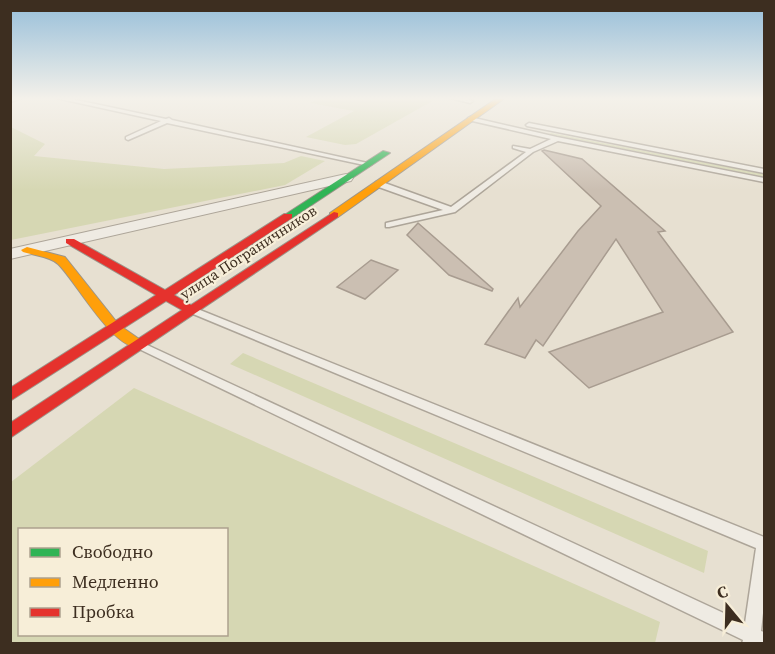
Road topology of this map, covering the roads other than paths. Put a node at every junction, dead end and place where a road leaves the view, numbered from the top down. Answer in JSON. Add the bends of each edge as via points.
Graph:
{"nodes":[{"id":1,"x":150,"y":129,"type":"edge"},
{"id":2,"x":208,"y":129,"type":"edge"},
{"id":3,"x":457,"y":129,"type":"edge"},
{"id":4,"x":517,"y":129,"type":"edge"},
{"id":5,"x":535,"y":129,"type":"edge"},
{"id":6,"x":128,"y":138,"type":"dead end"},
{"id":7,"x":557,"y":139,"type":"junction"},
{"id":8,"x":399,"y":145,"type":"dead end"},
{"id":9,"x":514,"y":147,"type":"dead end"},
{"id":10,"x":531,"y":151,"type":"junction"},
{"id":11,"x":369,"y":164,"type":"junction"},
{"id":12,"x":765,"y":171,"type":"edge"},
{"id":13,"x":346,"y":178,"type":"junction"},
{"id":14,"x":765,"y":180,"type":"edge"},
{"id":15,"x":379,"y":184,"type":"junction"},
{"id":16,"x":452,"y":210,"type":"junction"},
{"id":17,"x":389,"y":225,"type":"dead end"},
{"id":18,"x":70,"y":241,"type":"junction"},
{"id":19,"x":19,"y":252,"type":"edge"},
{"id":20,"x":163,"y":297,"type":"junction"},
{"id":21,"x":190,"y":309,"type":"junction"},
{"id":22,"x":114,"y":328,"type":"junction"},
{"id":23,"x":140,"y":345,"type":"junction"},
{"id":24,"x":10,"y":396,"type":"edge"},
{"id":25,"x":10,"y":432,"type":"edge"},
{"id":26,"x":764,"y":543,"type":"edge"},
{"id":27,"x":756,"y":640,"type":"edge"}],
"edges":[{"from":1,"to":6,"type":"lane"},
{"from":2,"to":11,"type":"lane"},
{"from":3,"to":15,"type":"main road","name":"улица Пограничников"},
{"from":4,"to":7,"type":"lane"},
{"from":5,"to":12,"type":"lane"},
{"from":7,"to":10,"type":"lane"},
{"from":7,"to":14,"type":"lane"},
{"from":8,"to":11,"type":"main road","name":"улица Пограничников"},
{"from":9,"to":10,"type":"lane"},
{"from":10,"to":16,"type":"lane"},
{"from":11,"to":13,"type":"main road","name":"улица Пограничников"},
{"from":13,"to":18,"type":"street"},
{"from":13,"to":20,"type":"main road","name":"улица Пограничников"},
{"from":15,"to":16,"type":"lane"},
{"from":15,"to":21,"type":"main road","name":"улица Пограничников"},
{"from":16,"to":17,"type":"lane"},
{"from":18,"to":19,"type":"street"},
{"from":18,"to":20,"type":"main road","via":[[103,257]]},
{"from":19,"to":22,"type":"main road","via":[[61,259]]},
{"from":20,"to":21,"type":"main road"},
{"from":20,"to":22,"type":"main road","name":"улица Пограничников"},
{"from":21,"to":23,"type":"main road","name":"улица Пограничников"},
{"from":21,"to":26,"type":"lane"},
{"from":22,"to":23,"type":"main road"},
{"from":22,"to":24,"type":"main road","name":"улица Пограничников"},
{"from":23,"to":25,"type":"main road","name":"улица Пограничников"},
{"from":23,"to":27,"type":"lane"},
{"from":26,"to":27,"type":"lane"}]}
